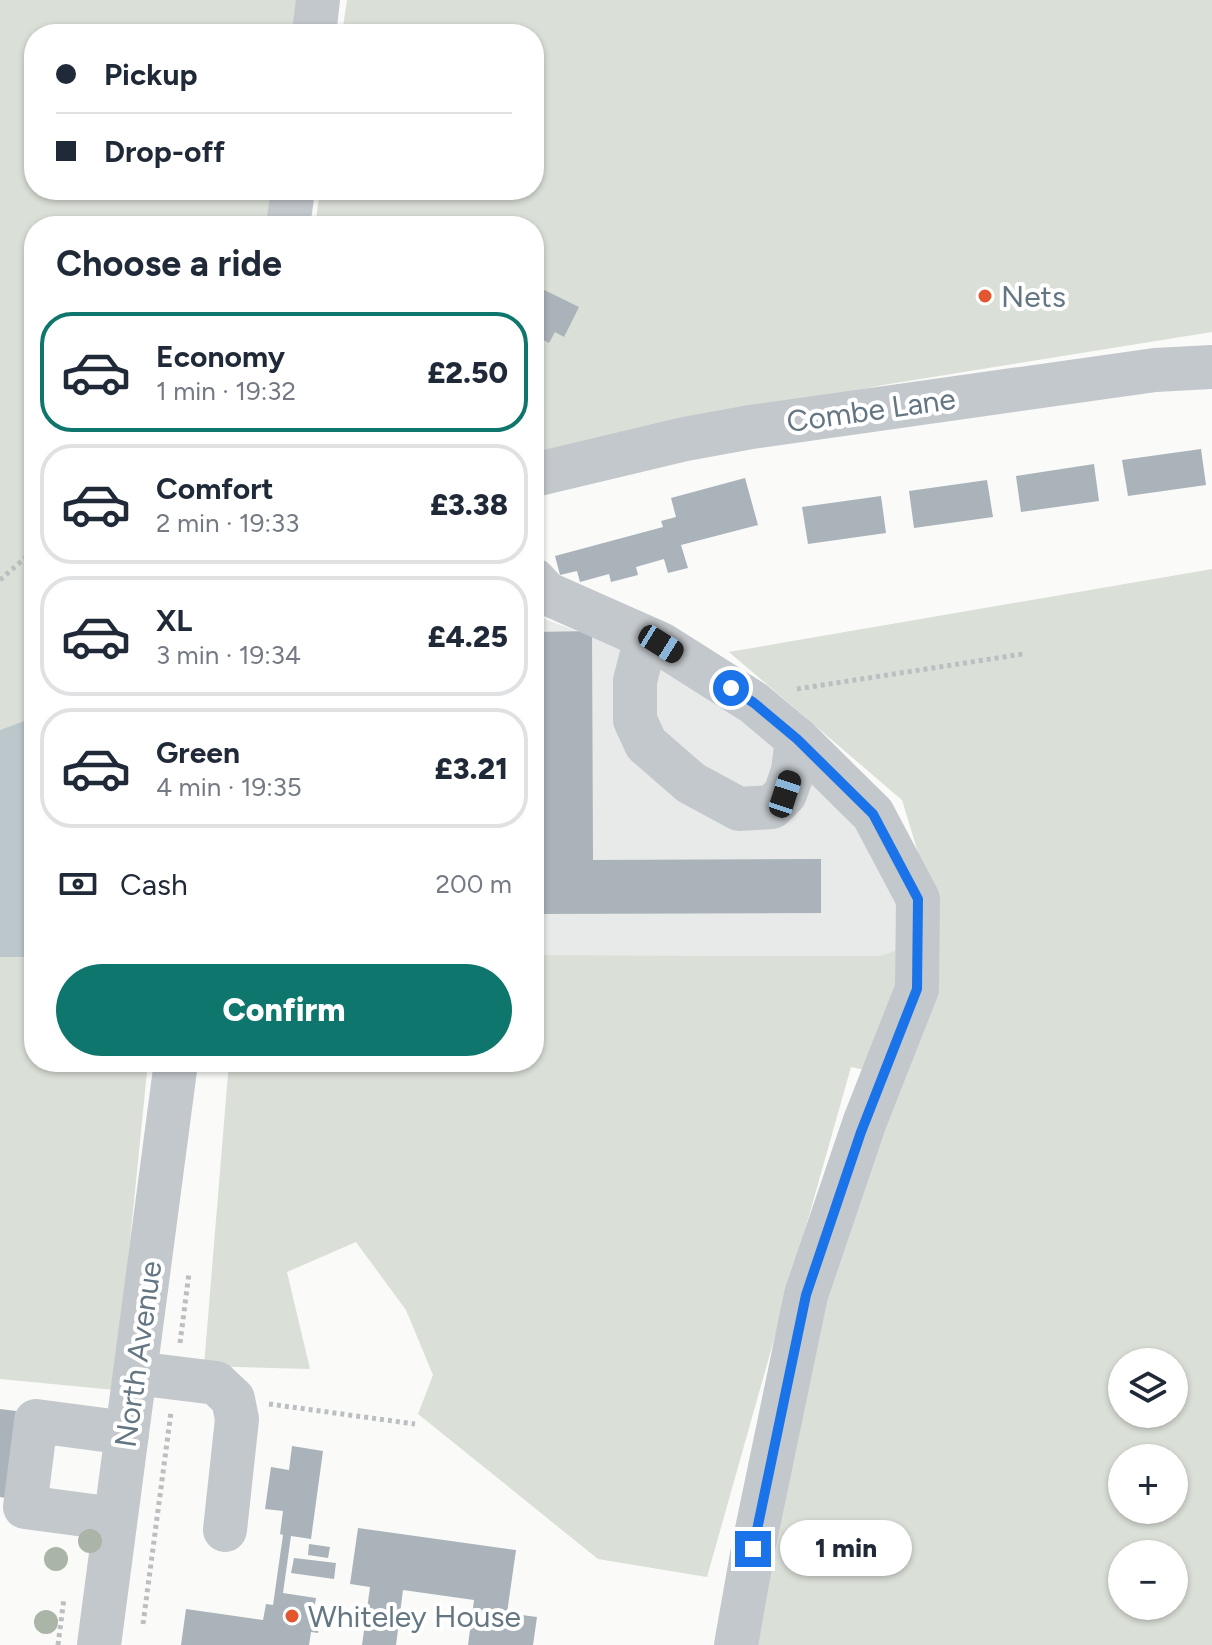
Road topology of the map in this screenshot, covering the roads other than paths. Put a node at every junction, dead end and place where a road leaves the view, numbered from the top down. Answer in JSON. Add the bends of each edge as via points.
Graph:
{"nodes":[{"id":1,"x":318,"y":0,"type":"edge"},
{"id":2,"x":315,"y":24,"type":"edge"},
{"id":3,"x":1212,"y":367,"type":"edge"},
{"id":4,"x":544,"y":473,"type":"edge"},
{"id":5,"x":544,"y":591,"type":"edge"},
{"id":6,"x":646,"y":638,"type":"junction"},
{"id":7,"x":797,"y":739,"type":"junction"},
{"id":8,"x":175,"y":1072,"type":"edge"},
{"id":9,"x":135,"y":1373,"type":"junction"},
{"id":10,"x":127,"y":1433,"type":"junction"},
{"id":11,"x":115,"y":1519,"type":"junction"},
{"id":12,"x":225,"y":1530,"type":"dead end"},
{"id":13,"x":99,"y":1645,"type":"edge"},
{"id":14,"x":736,"y":1645,"type":"edge"}],
"edges":[{"from":1,"to":2,"type":"street"},
{"from":3,"to":4,"type":"street","name":"Combe Lane","via":[[1155,370],[751,427]]},
{"from":5,"to":6,"type":"street"},
{"from":6,"to":7,"type":"street","via":[[754,703]]},
{"from":6,"to":7,"type":"street","via":[[635,681],[635,720],[646,744],[691,783],[739,809],[772,807],[785,794]]},
{"from":7,"to":14,"type":"street","via":[[873,814],[918,899],[917,989],[806,1295]]},
{"from":8,"to":9,"type":"street","name":"North Avenue"},
{"from":9,"to":10,"type":"street","name":"North Avenue"},
{"from":9,"to":12,"type":"street","via":[[216,1383],[233,1399],[237,1419]]},
{"from":10,"to":11,"type":"street","name":"North Avenue"},
{"from":10,"to":11,"type":"street","via":[[36,1421],[25,1507]]},
{"from":11,"to":13,"type":"street","name":"North Avenue"}]}
